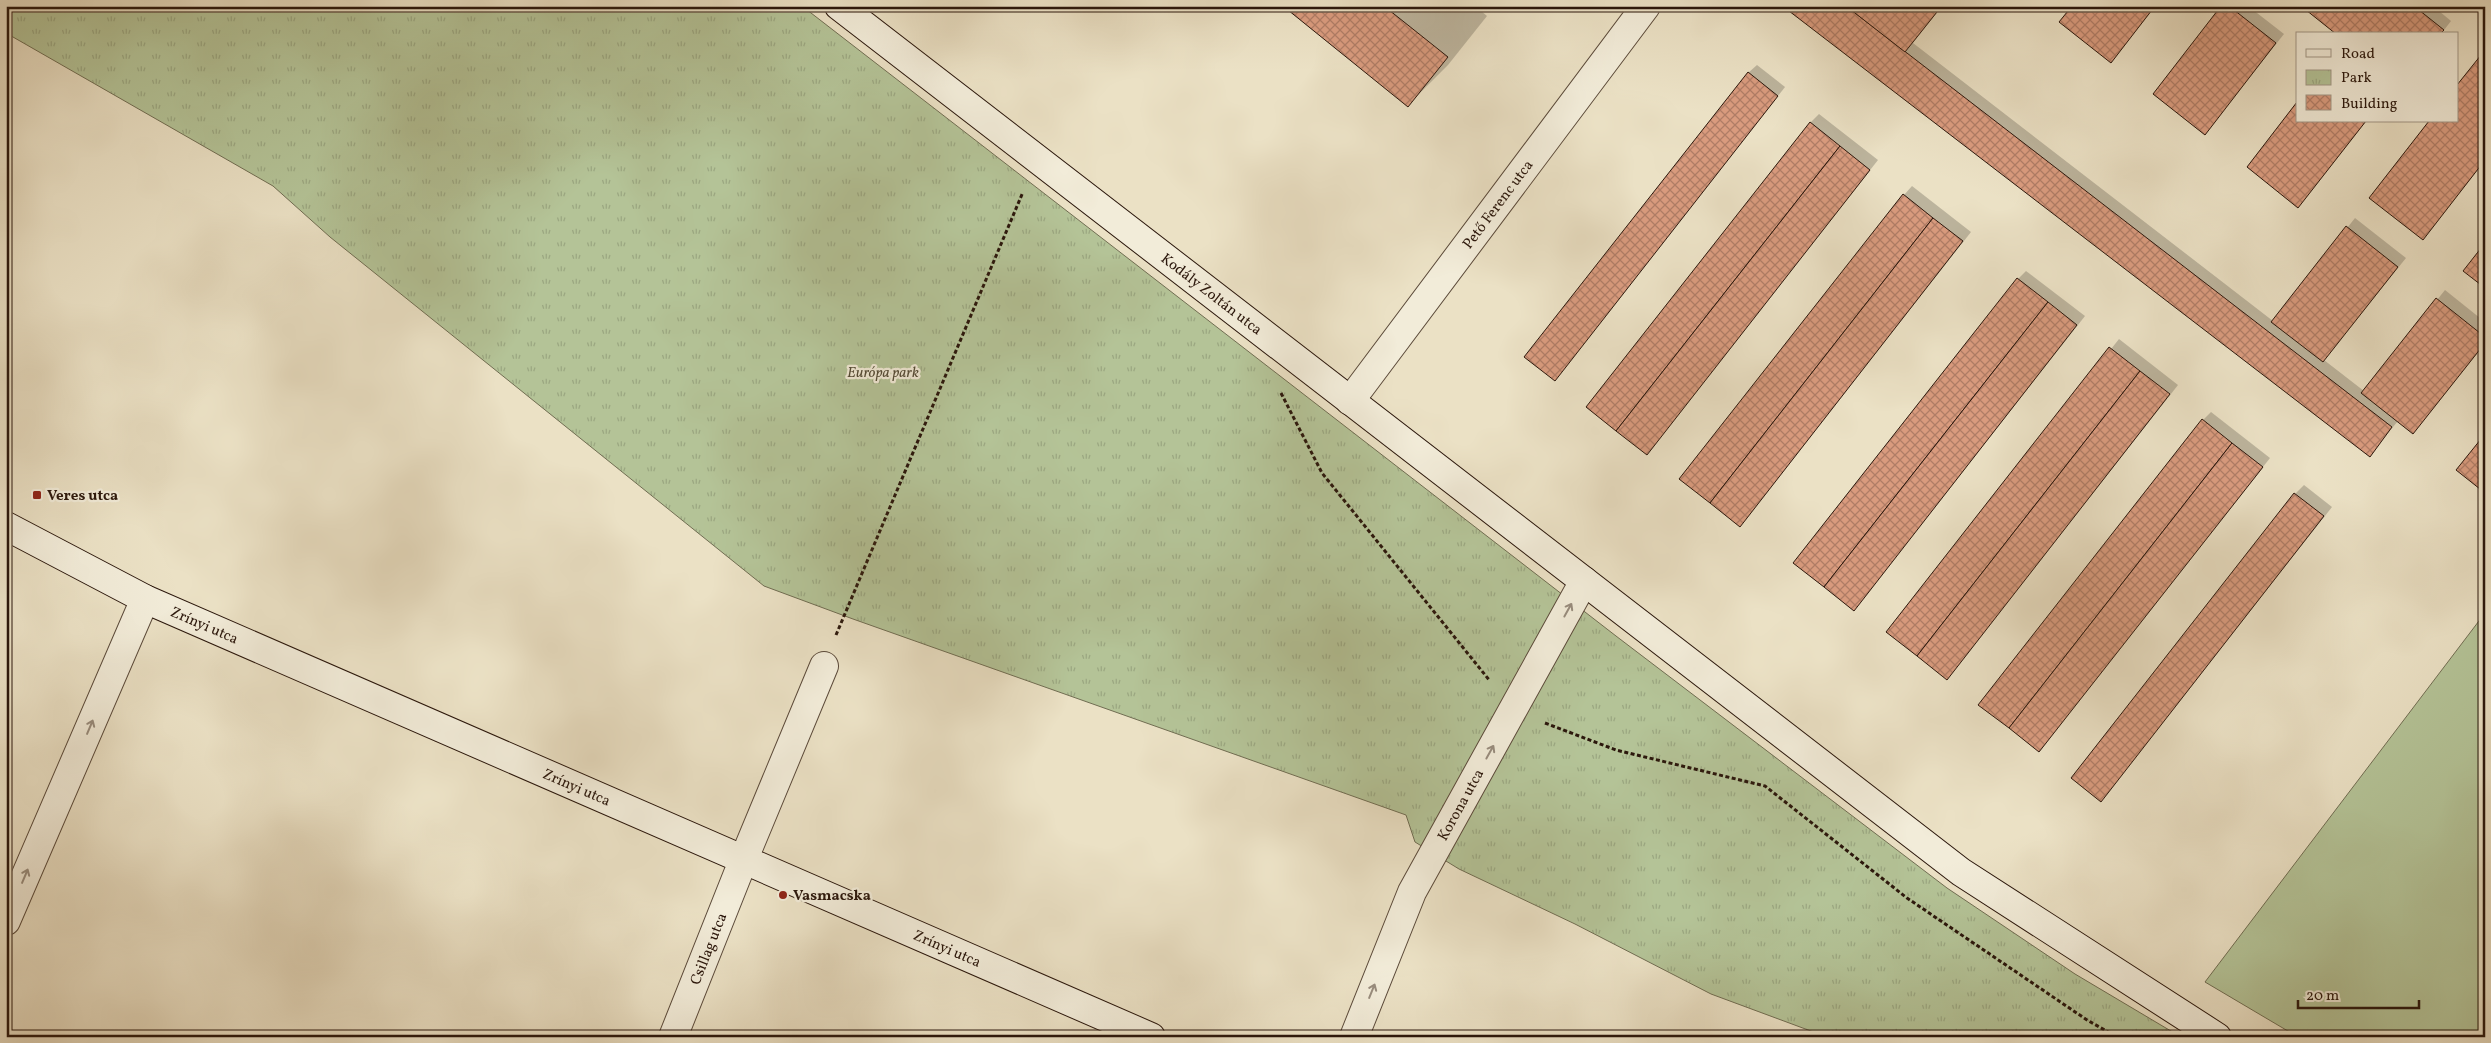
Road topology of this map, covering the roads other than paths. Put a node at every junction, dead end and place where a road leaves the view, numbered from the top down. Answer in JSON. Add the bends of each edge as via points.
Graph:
{"nodes":[{"id":1,"x":840,"y":6,"type":"edge"},
{"id":2,"x":1646,"y":6,"type":"edge"},
{"id":3,"x":1350,"y":401,"type":"junction"},
{"id":4,"x":6,"y":526,"type":"edge"},
{"id":5,"x":1584,"y":581,"type":"junction"},
{"id":6,"x":145,"y":599,"type":"junction"},
{"id":7,"x":824,"y":666,"type":"road end"},
{"id":8,"x":743,"y":861,"type":"junction"},
{"id":9,"x":6,"y":921,"type":"edge"},
{"id":10,"x":673,"y":1037,"type":"edge"},
{"id":11,"x":1151,"y":1037,"type":"edge"},
{"id":12,"x":1354,"y":1037,"type":"edge"},
{"id":13,"x":2217,"y":1037,"type":"edge"}],
"edges":[{"from":1,"to":3,"type":"street","name":"Kodály Zoltán utca"},
{"from":2,"to":3,"type":"street","name":"Pető Ferenc utca"},
{"from":3,"to":5,"type":"street","name":"Kodály Zoltán utca"},
{"from":4,"to":6,"type":"street","name":"Zrínyi utca"},
{"from":12,"to":5,"type":"street","name":"Korona utca","one_way":true,"via":[[1412,892]]},
{"from":5,"to":13,"type":"street","name":"Kodály Zoltán utca","via":[[1961,872]]},
{"from":6,"to":8,"type":"street","name":"Zrínyi utca"},
{"from":9,"to":6,"type":"street","one_way":true},
{"from":7,"to":8,"type":"street","name":"Csillag utca"},
{"from":8,"to":10,"type":"street","name":"Csillag utca"},
{"from":8,"to":11,"type":"street","name":"Zrínyi utca"}]}
